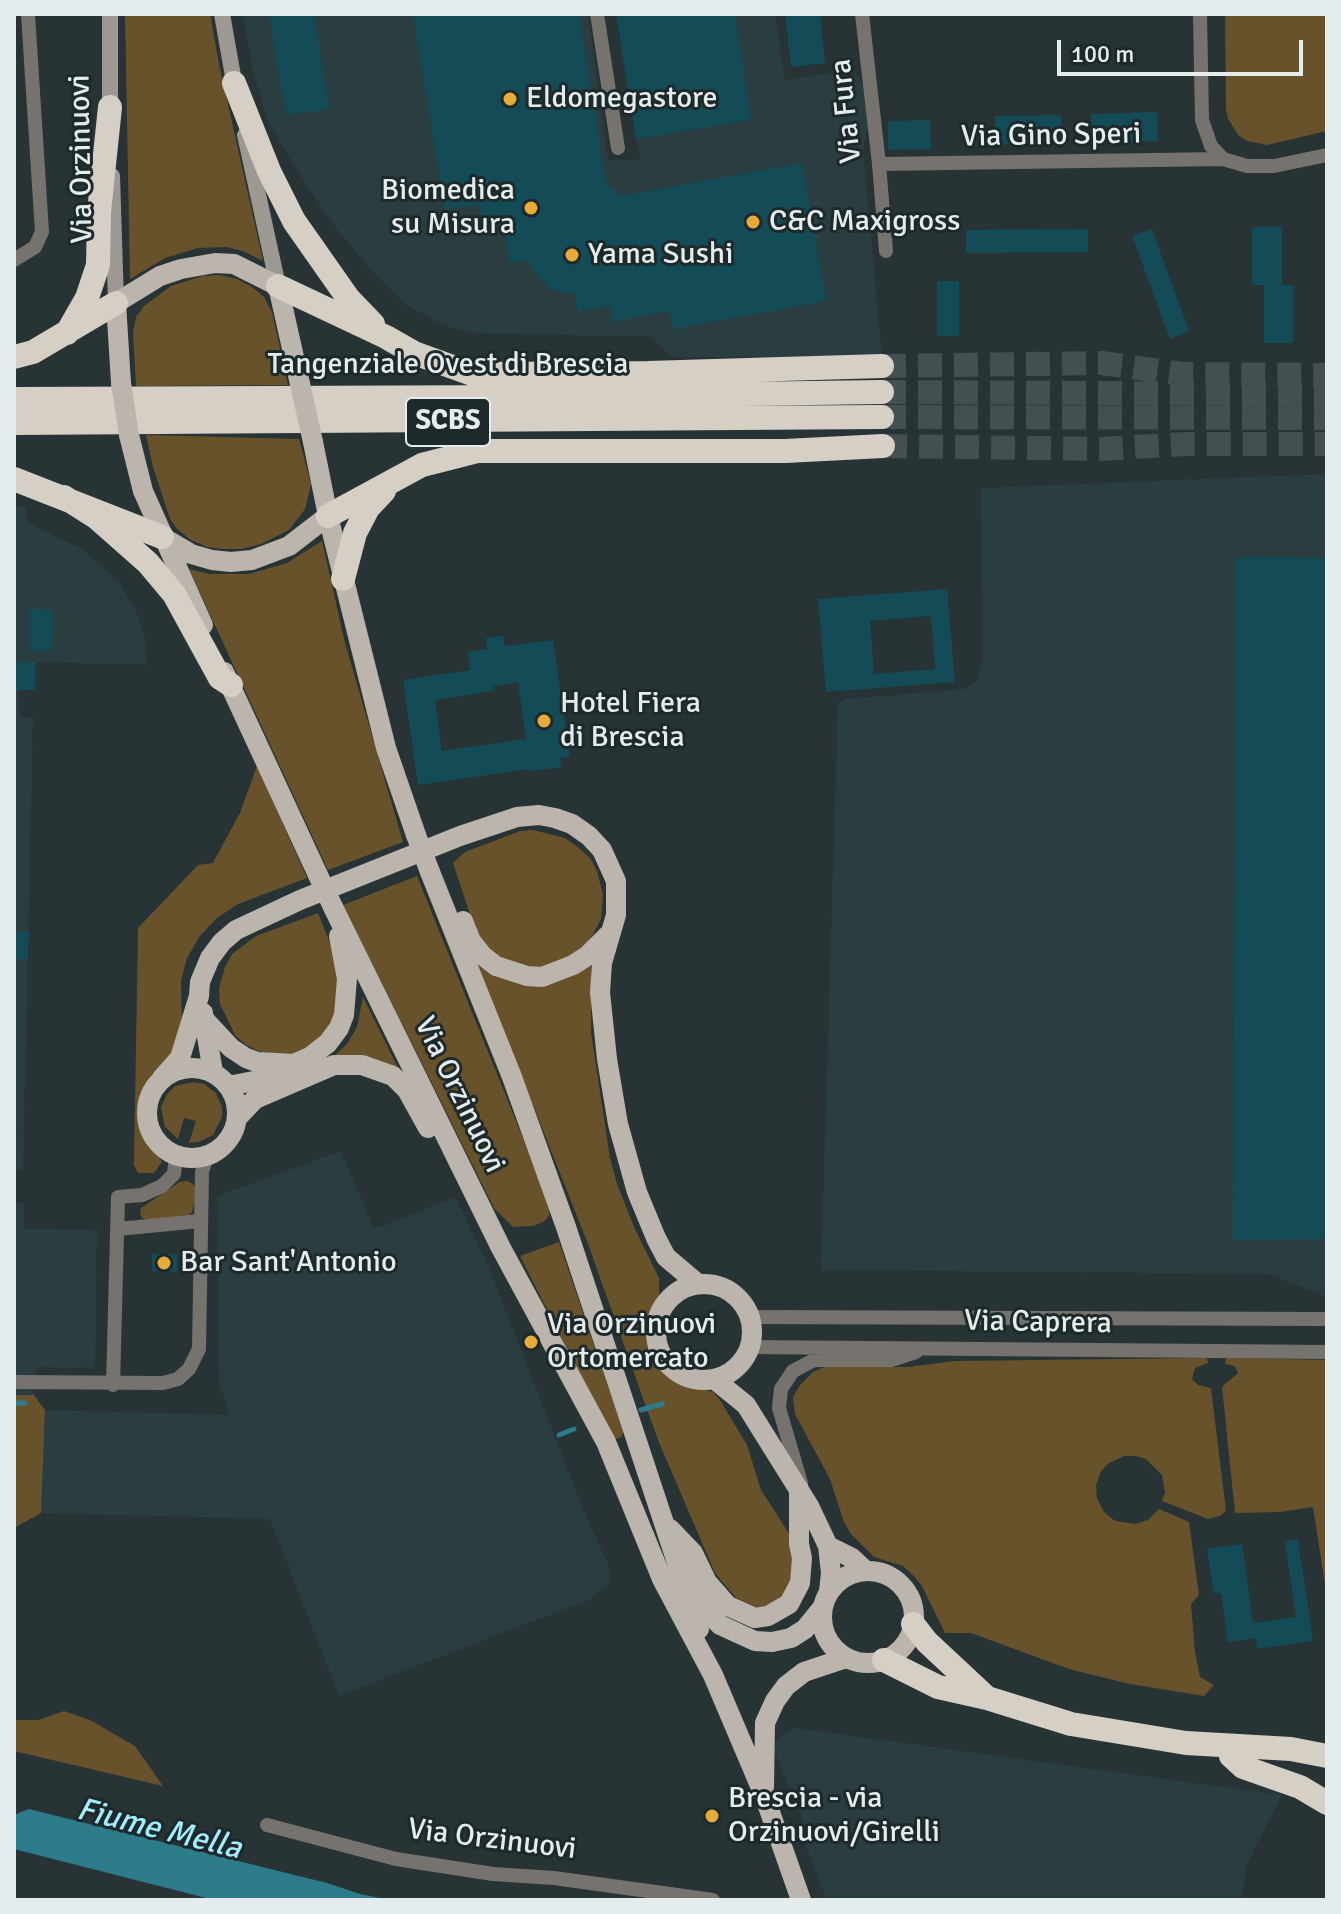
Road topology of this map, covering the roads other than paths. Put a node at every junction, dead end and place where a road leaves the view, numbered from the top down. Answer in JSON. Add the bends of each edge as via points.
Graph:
{"nodes":[{"id":1,"x":28,"y":14,"type":"edge"},
{"id":2,"x":110,"y":14,"type":"edge"},
{"id":3,"x":222,"y":14,"type":"edge"},
{"id":4,"x":597,"y":14,"type":"edge"},
{"id":5,"x":862,"y":14,"type":"edge"},
{"id":6,"x":1200,"y":14,"type":"edge"},
{"id":7,"x":234,"y":83,"type":"junction"},
{"id":8,"x":110,"y":107,"type":"junction"},
{"id":9,"x":618,"y":148,"type":"dead end"},
{"id":10,"x":1327,"y":155,"type":"edge"},
{"id":11,"x":1223,"y":159,"type":"junction"},
{"id":12,"x":879,"y":164,"type":"junction"},
{"id":13,"x":886,"y":251,"type":"dead end"},
{"id":14,"x":14,"y":260,"type":"edge"},
{"id":15,"x":278,"y":286,"type":"junction"},
{"id":16,"x":116,"y":303,"type":"junction"},
{"id":17,"x":67,"y":333,"type":"junction"},
{"id":18,"x":386,"y":337,"type":"junction"},
{"id":19,"x":14,"y":357,"type":"edge"},
{"id":20,"x":14,"y":399,"type":"edge"},
{"id":21,"x":14,"y":423,"type":"edge"},
{"id":22,"x":396,"y":477,"type":"junction"},
{"id":23,"x":14,"y":479,"type":"edge"},
{"id":24,"x":64,"y":497,"type":"junction"},
{"id":25,"x":328,"y":516,"type":"junction"},
{"id":26,"x":162,"y":537,"type":"junction"},
{"id":27,"x":343,"y":579,"type":"junction"},
{"id":28,"x":231,"y":685,"type":"junction"},
{"id":29,"x":430,"y":872,"type":"junction"},
{"id":30,"x":334,"y":910,"type":"junction"},
{"id":31,"x":609,"y":934,"type":"junction"},
{"id":32,"x":199,"y":996,"type":"junction"},
{"id":33,"x":204,"y":1019,"type":"junction"},
{"id":34,"x":294,"y":1064,"type":"junction"},
{"id":35,"x":162,"y":1078,"type":"junction"},
{"id":36,"x":221,"y":1079,"type":"junction"},
{"id":37,"x":237,"y":1118,"type":"junction"},
{"id":38,"x":176,"y":1155,"type":"junction"},
{"id":39,"x":207,"y":1156,"type":"junction"},
{"id":40,"x":468,"y":1180,"type":"junction"},
{"id":41,"x":200,"y":1221,"type":"junction"},
{"id":42,"x":118,"y":1229,"type":"junction"},
{"id":43,"x":666,"y":1257,"type":"junction"},
{"id":44,"x":698,"y":1284,"type":"junction"},
{"id":45,"x":669,"y":1299,"type":"junction"},
{"id":46,"x":749,"y":1317,"type":"junction"},
{"id":47,"x":1327,"y":1319,"type":"edge"},
{"id":48,"x":926,"y":1348,"type":"junction"},
{"id":49,"x":1327,"y":1352,"type":"edge"},
{"id":50,"x":745,"y":1355,"type":"junction"},
{"id":51,"x":714,"y":1379,"type":"junction"},
{"id":52,"x":14,"y":1382,"type":"edge"},
{"id":53,"x":113,"y":1385,"type":"junction"},
{"id":54,"x":746,"y":1405,"type":"junction"},
{"id":55,"x":804,"y":1498,"type":"junction"},
{"id":56,"x":667,"y":1526,"type":"junction"},
{"id":57,"x":828,"y":1546,"type":"junction"},
{"id":58,"x":866,"y":1571,"type":"junction"},
{"id":59,"x":826,"y":1600,"type":"junction"},
{"id":60,"x":913,"y":1624,"type":"junction"},
{"id":61,"x":846,"y":1658,"type":"junction"},
{"id":62,"x":884,"y":1660,"type":"junction"},
{"id":63,"x":713,"y":1675,"type":"junction"},
{"id":64,"x":987,"y":1698,"type":"junction"},
{"id":65,"x":1186,"y":1743,"type":"junction"},
{"id":66,"x":1327,"y":1744,"type":"edge"},
{"id":67,"x":1291,"y":1749,"type":"junction"},
{"id":68,"x":1231,"y":1756,"type":"junction"},
{"id":69,"x":1327,"y":1756,"type":"edge"},
{"id":70,"x":1327,"y":1771,"type":"edge"},
{"id":71,"x":764,"y":1795,"type":"junction"},
{"id":72,"x":1327,"y":1803,"type":"edge"},
{"id":73,"x":267,"y":1825,"type":"dead end"},
{"id":74,"x":713,"y":1900,"type":"edge"},
{"id":75,"x":801,"y":1900,"type":"edge"}],
"edges":[{"from":1,"to":14,"type":"street","via":[[42,232],[35,247]]},
{"from":2,"to":8,"type":"main road","name":"Via Orzinuovi"},
{"from":3,"to":7,"type":"main road","name":"Via Orzinuovi"},
{"from":4,"to":9,"type":"street"},
{"from":5,"to":12,"type":"street","name":"Via Fura"},
{"from":6,"to":11,"type":"street","via":[[1202,120],[1211,146]]},
{"from":7,"to":15,"type":"main road","name":"Via Orzinuovi"},
{"from":7,"to":18,"type":"highway","via":[[294,221],[348,298]]},
{"from":8,"to":16,"type":"main road","name":"Via Orzinuovi"},
{"from":8,"to":17,"type":"highway","via":[[98,265]]},
{"from":10,"to":11,"type":"street","name":"Via Gino Speri","via":[[1274,166]]},
{"from":11,"to":12,"type":"street","name":"Via Gino Speri"},
{"from":12,"to":13,"type":"street","name":"Via Fura"},
{"from":15,"to":16,"type":"main road","via":[[234,264],[215,263],[160,276]]},
{"from":15,"to":18,"type":"highway"},
{"from":15,"to":25,"type":"main road","name":"Via Orzinuovi","bridge":true},
{"from":16,"to":17,"type":"highway"},
{"from":16,"to":26,"type":"main road","name":"Via Orzinuovi","bridge":true,"via":[[129,435]]},
{"from":17,"to":19,"type":"highway"},
{"from":18,"to":20,"type":"highway","name":"Tangenziale Ovest di Brescia","number":"SCBS","via":[[472,374],[882,379],[771,393]]},
{"from":21,"to":22,"type":"highway","name":"Tangenziale Ovest di Brescia","number":"SCBS","via":[[775,418],[832,432],[882,432],[785,451],[477,451]]},
{"from":22,"to":25,"type":"highway"},
{"from":22,"to":27,"type":"highway","via":[[368,508],[355,533]]},
{"from":23,"to":24,"type":"highway"},
{"from":24,"to":26,"type":"highway"},
{"from":24,"to":28,"type":"highway","via":[[148,563],[174,594],[220,678]]},
{"from":25,"to":26,"type":"main road","via":[[289,546],[252,560],[212,560]]},
{"from":25,"to":27,"type":"main road","name":"Via Orzinuovi"},
{"from":26,"to":28,"type":"main road","name":"Via Orzinuovi"},
{"from":27,"to":29,"type":"main road","name":"Via Orzinuovi","bridge":true,"via":[[386,748]]},
{"from":28,"to":30,"type":"main road","name":"Via Orzinuovi","bridge":true},
{"from":29,"to":31,"type":"main road","via":[[456,902],[482,955],[510,972],[542,977],[557,973],[587,956]]},
{"from":29,"to":56,"type":"main road","name":"Via Orzinuovi","via":[[512,1077]]},
{"from":30,"to":34,"type":"main road","via":[[347,979],[344,1015],[328,1043]]},
{"from":30,"to":40,"type":"main road","name":"Via Orzinuovi"},
{"from":31,"to":32,"type":"main road","via":[[618,898],[602,850],[572,824],[539,815],[517,817],[253,919],[210,958]]},
{"from":31,"to":43,"type":"main road","via":[[600,992],[618,1124],[637,1192]]},
{"from":32,"to":33,"type":"main road"},
{"from":32,"to":35,"type":"main road","via":[[180,1058]]},
{"from":33,"to":34,"type":"main road","via":[[246,1058]]},
{"from":33,"to":36,"type":"main road"},
{"from":34,"to":36,"type":"main road","via":[[264,1079]]},
{"from":35,"to":36,"type":"main road","via":[[188,1067]]},
{"from":35,"to":38,"type":"main road","via":[[148,1100],[147,1120],[157,1142]]},
{"from":36,"to":37,"type":"main road","via":[[235,1098]]},
{"from":37,"to":39,"type":"main road","via":[[228,1141]]},
{"from":37,"to":40,"type":"main road","via":[[255,1099],[334,1065],[377,1068],[407,1090],[441,1153]]},
{"from":38,"to":39,"type":"main road"},
{"from":38,"to":42,"type":"street","via":[[174,1174],[162,1186],[118,1197]]},
{"from":39,"to":41,"type":"street"},
{"from":40,"to":63,"type":"main road","name":"Via Orzinuovi","via":[[606,1442],[662,1579]]},
{"from":41,"to":42,"type":"street"},
{"from":41,"to":53,"type":"street","via":[[199,1349],[189,1369],[163,1383]]},
{"from":42,"to":53,"type":"street"},
{"from":43,"to":44,"type":"main road"},
{"from":43,"to":45,"type":"main road"},
{"from":44,"to":45,"type":"main road"},
{"from":44,"to":46,"type":"main road","via":[[725,1289],[744,1305]]},
{"from":45,"to":51,"type":"main road","via":[[657,1323],[660,1349],[688,1377]]},
{"from":46,"to":47,"type":"street","name":"Via Caprera"},
{"from":46,"to":50,"type":"main road","via":[[752,1332]]},
{"from":48,"to":49,"type":"street","name":"Via Caprera"},
{"from":48,"to":50,"type":"street","name":"Via Caprera"},
{"from":48,"to":55,"type":"street","via":[[891,1360],[814,1360],[786,1379],[779,1399],[781,1419]]},
{"from":50,"to":51,"type":"main road"},
{"from":50,"to":54,"type":"main road"},
{"from":51,"to":54,"type":"main road"},
{"from":52,"to":53,"type":"street"},
{"from":54,"to":55,"type":"main road"},
{"from":55,"to":56,"type":"main road","via":[[800,1583],[789,1604],[768,1616],[755,1618],[728,1606],[707,1582],[693,1553]]},
{"from":55,"to":57,"type":"main road"},
{"from":56,"to":59,"type":"main road","via":[[685,1554],[709,1613],[736,1635],[772,1642],[791,1638],[805,1629]]},
{"from":56,"to":63,"type":"main road","name":"Via Orzinuovi"},
{"from":57,"to":58,"type":"main road"},
{"from":57,"to":59,"type":"main road"},
{"from":58,"to":59,"type":"main road","via":[[839,1581]]},
{"from":58,"to":60,"type":"main road","via":[[892,1577],[902,1586]]},
{"from":59,"to":61,"type":"main road","via":[[826,1637]]},
{"from":60,"to":62,"type":"main road","via":[[904,1646]]},
{"from":60,"to":64,"type":"highway"},
{"from":61,"to":62,"type":"main road"},
{"from":61,"to":71,"type":"main road","via":[[804,1672],[775,1701],[765,1723]]},
{"from":62,"to":64,"type":"highway","via":[[938,1687]]},
{"from":63,"to":71,"type":"main road","name":"Via Orzinuovi"},
{"from":64,"to":65,"type":"highway","via":[[1071,1724]]},
{"from":65,"to":67,"type":"highway"},
{"from":65,"to":68,"type":"highway"},
{"from":66,"to":67,"type":"highway"},
{"from":67,"to":69,"type":"highway"},
{"from":68,"to":70,"type":"highway"},
{"from":68,"to":72,"type":"highway","via":[[1243,1767],[1300,1787]]},
{"from":71,"to":75,"type":"main road","name":"Via Orzinuovi"},
{"from":73,"to":74,"type":"street","name":"Via Orzinuovi","via":[[396,1859]]}]}
